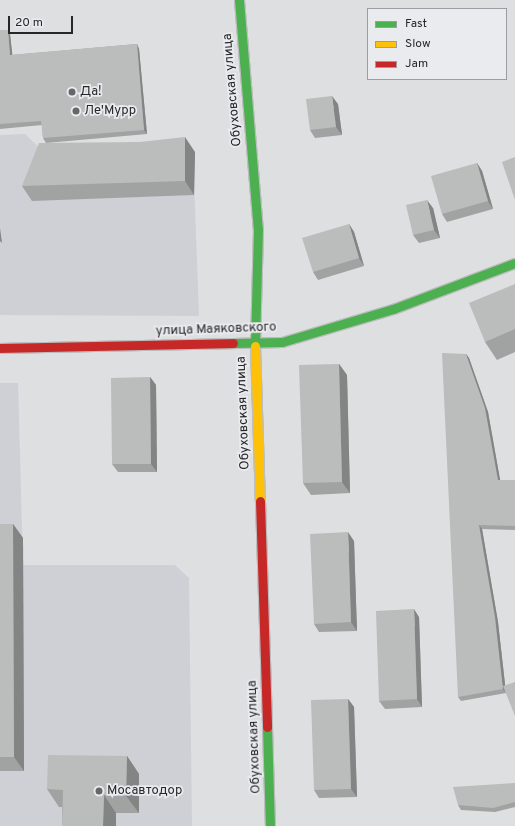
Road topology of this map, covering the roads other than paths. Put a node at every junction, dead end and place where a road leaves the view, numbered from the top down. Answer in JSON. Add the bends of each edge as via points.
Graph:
{"nodes":[{"id":1,"x":239,"y":0,"type":"edge"},
{"id":2,"x":515,"y":263,"type":"edge"},
{"id":3,"x":255,"y":343,"type":"junction"},
{"id":4,"x":0,"y":348,"type":"edge"},
{"id":5,"x":270,"y":826,"type":"edge"}],
"edges":[{"from":1,"to":3,"type":"street","name":"Обуховская улица","via":[[258,228]]},
{"from":2,"to":3,"type":"street","name":"улица Маяковского","via":[[393,310],[282,342]]},
{"from":3,"to":4,"type":"street","name":"улица Маяковского"},
{"from":3,"to":5,"type":"street","name":"Обуховская улица"}]}
